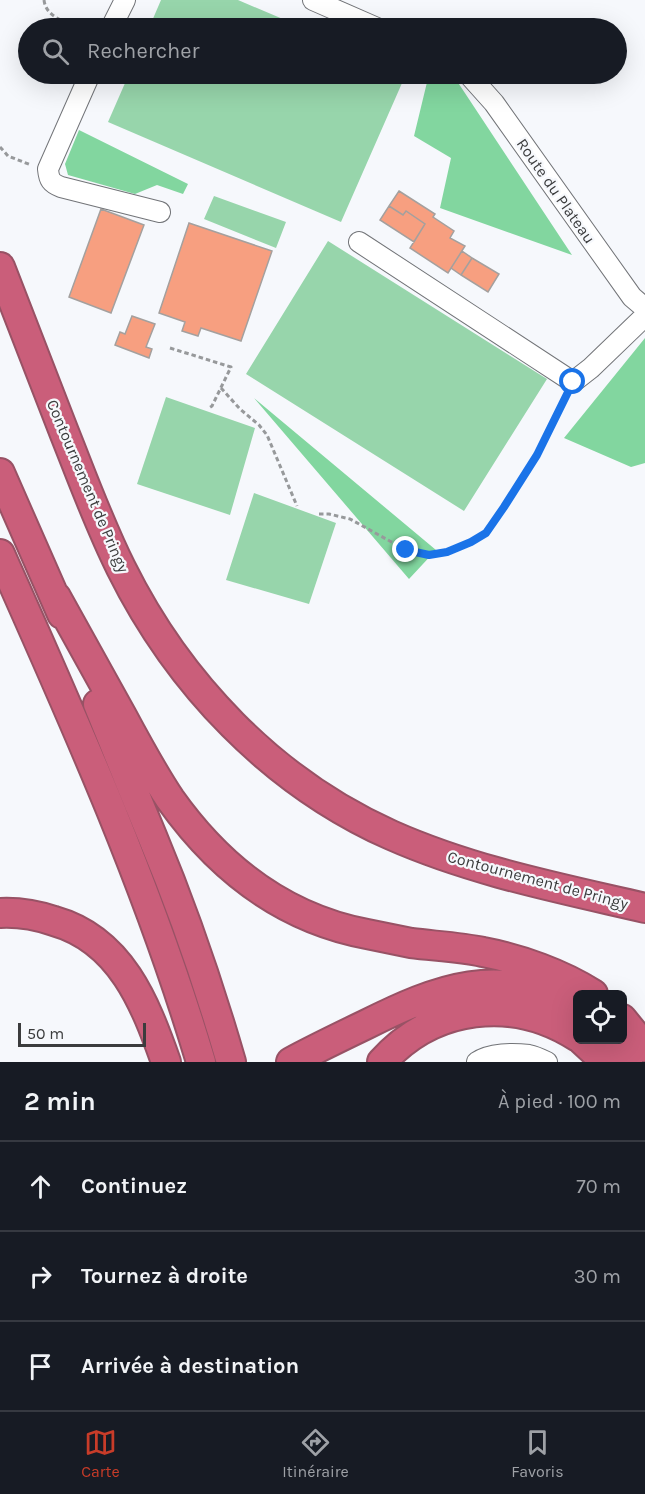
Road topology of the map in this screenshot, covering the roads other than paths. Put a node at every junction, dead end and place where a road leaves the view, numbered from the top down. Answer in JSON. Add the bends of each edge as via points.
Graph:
{"nodes":[{"id":1,"x":125,"y":0,"type":"edge"},
{"id":2,"x":313,"y":0,"type":"edge"},
{"id":3,"x":116,"y":18,"type":"edge"},
{"id":4,"x":354,"y":18,"type":"edge"},
{"id":5,"x":86,"y":84,"type":"edge"},
{"id":6,"x":477,"y":84,"type":"edge"},
{"id":7,"x":160,"y":212,"type":"dead end"},
{"id":8,"x":359,"y":242,"type":"dead end"},
{"id":9,"x":0,"y":267,"type":"edge"},
{"id":10,"x":0,"y":306,"type":"edge"},
{"id":11,"x":645,"y":308,"type":"edge"},
{"id":12,"x":645,"y":316,"type":"edge"},
{"id":13,"x":0,"y":473,"type":"edge"},
{"id":14,"x":0,"y":554,"type":"edge"},
{"id":15,"x":56,"y":597,"type":"junction"},
{"id":16,"x":645,"y":908,"type":"edge"},
{"id":17,"x":0,"y":913,"type":"edge"},
{"id":18,"x":645,"y":922,"type":"edge"},
{"id":19,"x":557,"y":976,"type":"junction"},
{"id":20,"x":586,"y":990,"type":"edge"},
{"id":21,"x":573,"y":1006,"type":"edge"},
{"id":22,"x":627,"y":1025,"type":"edge"},
{"id":23,"x":573,"y":1034,"type":"edge"},
{"id":24,"x":587,"y":1044,"type":"edge"},
{"id":25,"x":617,"y":1044,"type":"edge"},
{"id":26,"x":645,"y":1047,"type":"edge"},
{"id":27,"x":294,"y":1060,"type":"edge"},
{"id":28,"x":166,"y":1062,"type":"edge"},
{"id":29,"x":201,"y":1062,"type":"edge"},
{"id":30,"x":231,"y":1062,"type":"edge"},
{"id":31,"x":382,"y":1062,"type":"edge"},
{"id":32,"x":477,"y":1062,"type":"edge"},
{"id":33,"x":547,"y":1062,"type":"edge"},
{"id":34,"x":606,"y":1062,"type":"edge"},
{"id":35,"x":628,"y":1062,"type":"edge"}],
"edges":[{"from":1,"to":3,"type":"street"},
{"from":2,"to":4,"type":"street"},
{"from":5,"to":7,"type":"street","via":[[48,170],[52,184]]},
{"from":6,"to":11,"type":"street","name":"Route du Plateau","via":[[632,297]]},
{"from":8,"to":12,"type":"street","via":[[573,382]]},
{"from":9,"to":16,"type":"highway","name":"Contournement de Pringy","via":[[121,567],[173,655],[239,731],[316,794],[389,834],[486,870]]},
{"from":10,"to":18,"type":"highway","name":"Contournement de Pringy","via":[[76,502],[118,592],[166,670],[233,745],[316,810],[399,854],[486,884]]},
{"from":13,"to":15,"type":"highway"},
{"from":14,"to":29,"type":"highway","via":[[135,871]]},
{"from":15,"to":19,"type":"highway","via":[[152,771],[200,837],[247,882],[282,904],[336,927],[482,952]]},
{"from":15,"to":30,"type":"highway","via":[[178,903]]},
{"from":17,"to":28,"type":"highway","via":[[15,912],[61,922],[99,944],[134,987]]},
{"from":19,"to":20,"type":"highway"},
{"from":19,"to":27,"type":"highway","via":[[505,970],[470,971],[441,978],[397,996]]},
{"from":21,"to":27,"type":"highway","via":[[523,987],[466,986],[416,1001]]},
{"from":22,"to":26,"type":"highway"},
{"from":23,"to":31,"type":"highway","via":[[533,1016],[475,1012],[432,1024]]},
{"from":24,"to":34,"type":"highway"},
{"from":25,"to":35,"type":"highway"},
{"from":32,"to":33,"type":"street","via":[[502,1054],[531,1055]]}]}
